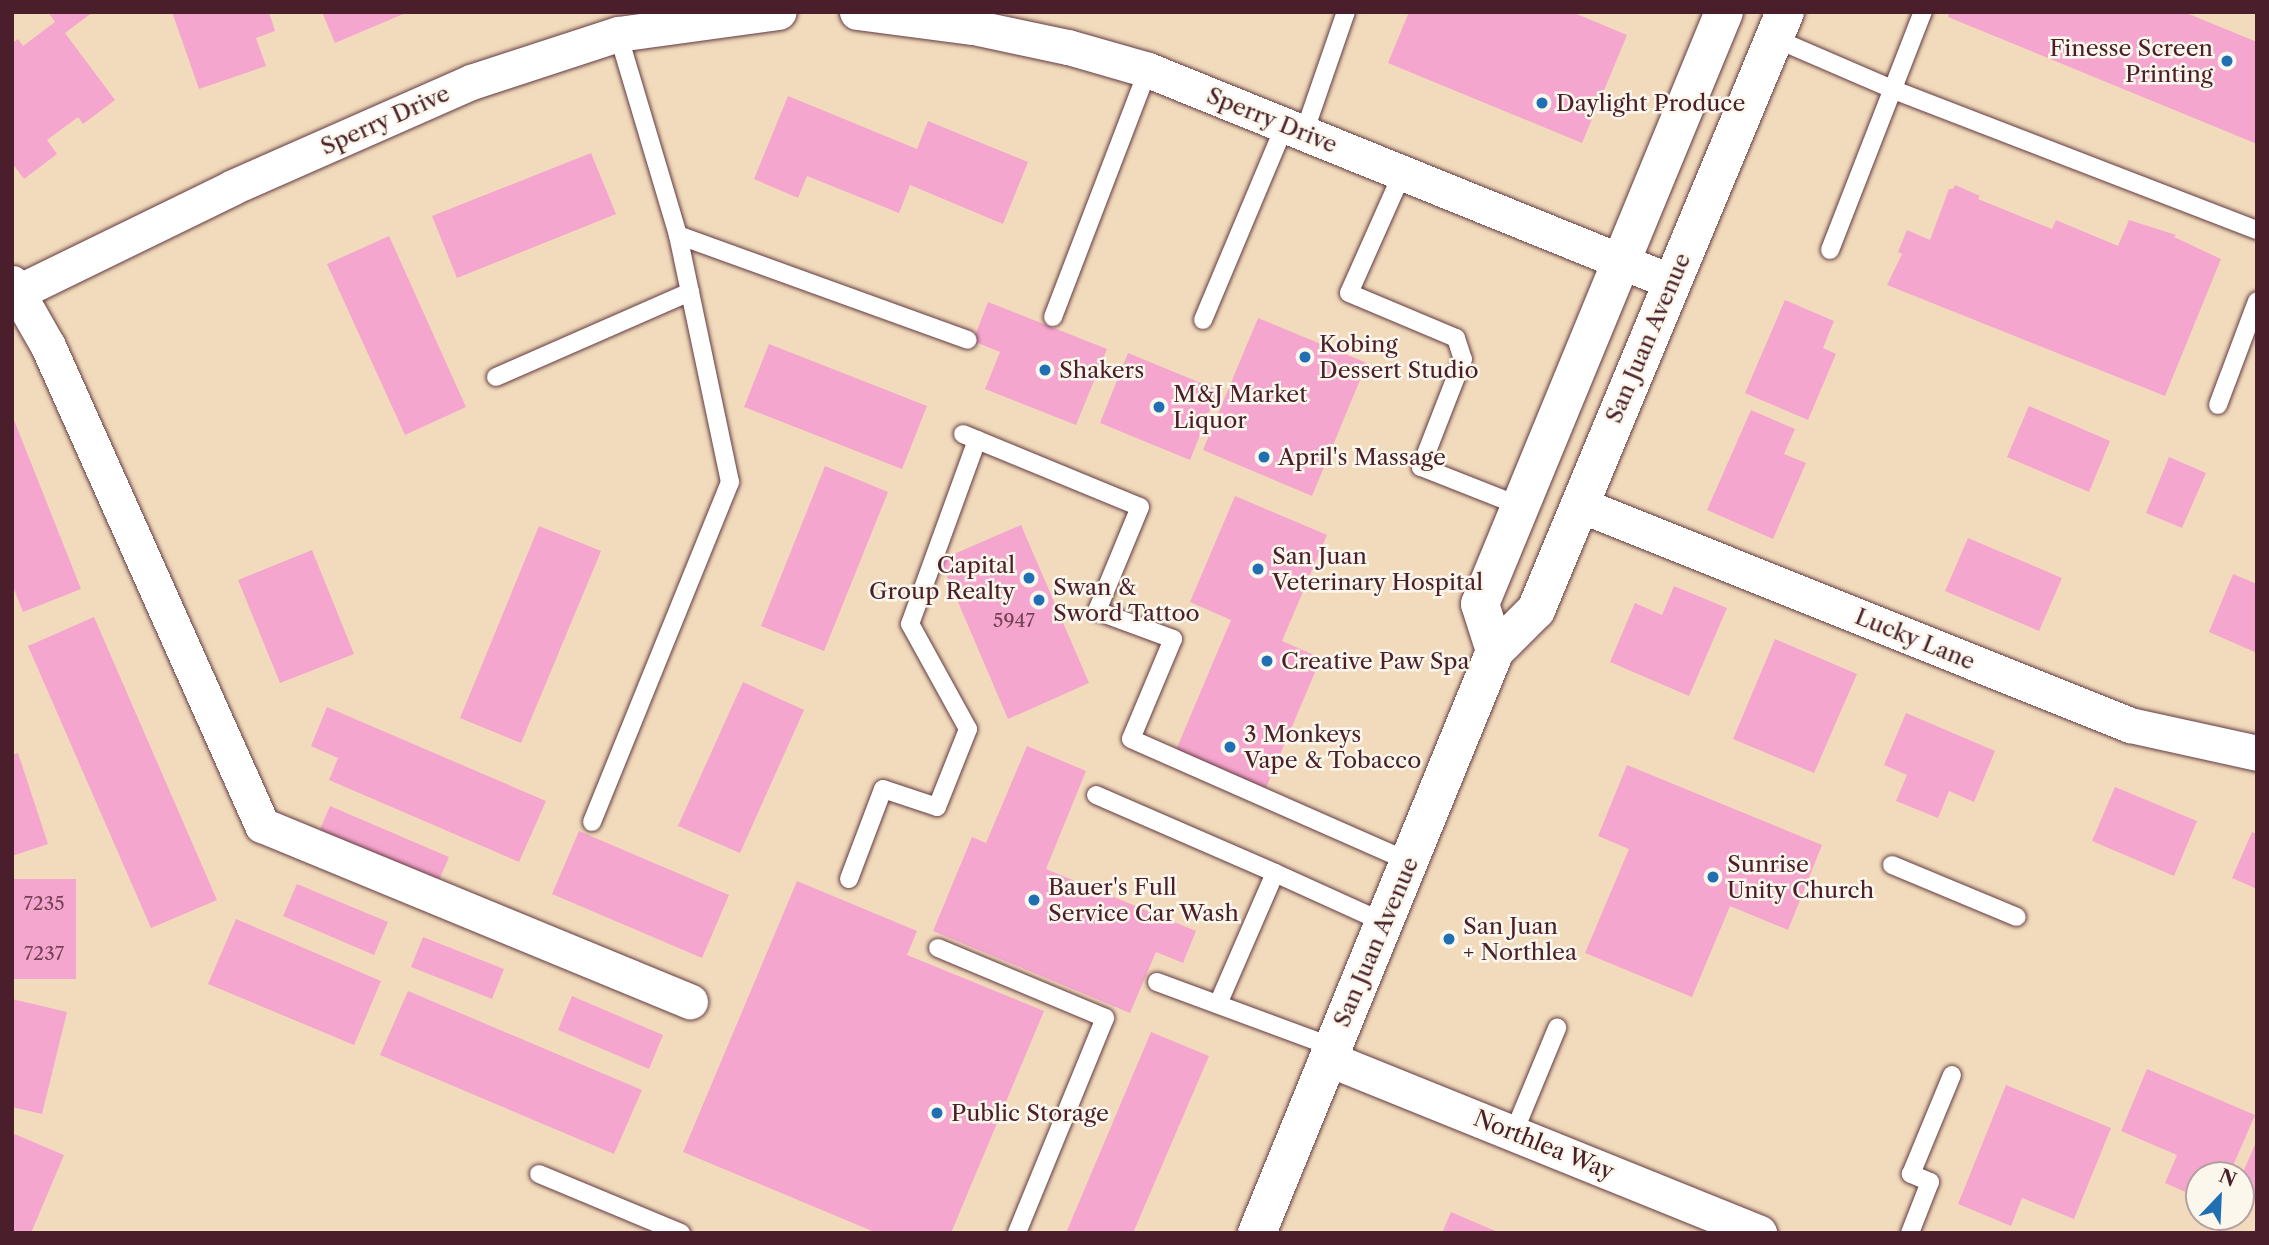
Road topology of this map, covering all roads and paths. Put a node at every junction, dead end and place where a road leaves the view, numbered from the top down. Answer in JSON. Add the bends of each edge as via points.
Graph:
{"nodes":[{"id":1,"x":779,"y":12,"type":"edge"},
{"id":2,"x":858,"y":12,"type":"edge"},
{"id":3,"x":1346,"y":12,"type":"edge"},
{"id":4,"x":1724,"y":12,"type":"edge"},
{"id":5,"x":1923,"y":12,"type":"edge"},
{"id":6,"x":972,"y":20,"type":"edge"},
{"id":7,"x":1780,"y":25,"type":"edge"},
{"id":8,"x":618,"y":34,"type":"junction"},
{"id":9,"x":1148,"y":71,"type":"junction"},
{"id":10,"x":1894,"y":90,"type":"junction"},
{"id":11,"x":1294,"y":129,"type":"junction"},
{"id":12,"x":1402,"y":174,"type":"junction"},
{"id":13,"x":2257,"y":230,"type":"edge"},
{"id":14,"x":678,"y":236,"type":"junction"},
{"id":15,"x":1830,"y":250,"type":"dead end"},
{"id":16,"x":1621,"y":261,"type":"junction"},
{"id":17,"x":1672,"y":282,"type":"junction"},
{"id":18,"x":15,"y":290,"type":"edge"},
{"id":19,"x":690,"y":292,"type":"junction"},
{"id":20,"x":2257,"y":301,"type":"edge"},
{"id":21,"x":1053,"y":317,"type":"dead end"},
{"id":22,"x":1203,"y":320,"type":"dead end"},
{"id":23,"x":968,"y":340,"type":"dead end"},
{"id":24,"x":496,"y":377,"type":"dead end"},
{"id":25,"x":2218,"y":405,"type":"dead end"},
{"id":26,"x":1578,"y":504,"type":"junction"},
{"id":27,"x":1520,"y":506,"type":"junction"},
{"id":28,"x":1494,"y":651,"type":"junction"},
{"id":29,"x":2257,"y":753,"type":"edge"},
{"id":30,"x":1096,"y":795,"type":"dead end"},
{"id":31,"x":592,"y":822,"type":"dead end"},
{"id":32,"x":1410,"y":862,"type":"junction"},
{"id":33,"x":1892,"y":865,"type":"dead end"},
{"id":34,"x":1275,"y":873,"type":"junction"},
{"id":35,"x":849,"y":879,"type":"dead end"},
{"id":36,"x":2017,"y":917,"type":"dead end"},
{"id":37,"x":1385,"y":923,"type":"junction"},
{"id":38,"x":937,"y":948,"type":"dead end"},
{"id":39,"x":1157,"y":982,"type":"dead end"},
{"id":40,"x":690,"y":1001,"type":"dead end"},
{"id":41,"x":1218,"y":1004,"type":"junction"},
{"id":42,"x":1557,"y":1028,"type":"dead end"},
{"id":43,"x":1331,"y":1053,"type":"junction"},
{"id":44,"x":1952,"y":1074,"type":"dead end"},
{"id":45,"x":1514,"y":1132,"type":"junction"},
{"id":46,"x":539,"y":1174,"type":"dead end"},
{"id":47,"x":681,"y":1233,"type":"edge"},
{"id":48,"x":1017,"y":1233,"type":"edge"},
{"id":49,"x":1257,"y":1233,"type":"edge"},
{"id":50,"x":1759,"y":1233,"type":"edge"},
{"id":51,"x":1910,"y":1233,"type":"edge"}],
"edges":[{"from":1,"to":8,"type":"street","name":"Sperry Drive"},
{"from":2,"to":6,"type":"street","name":"Sperry Drive"},
{"from":3,"to":11,"type":"lane"},
{"from":4,"to":16,"type":"main road"},
{"from":5,"to":10,"type":"lane"},
{"from":6,"to":9,"type":"street","name":"Sperry Drive"},
{"from":7,"to":10,"type":"lane"},
{"from":7,"to":17,"type":"main road","name":"San Juan Avenue"},
{"from":8,"to":14,"type":"lane"},
{"from":8,"to":18,"type":"street","name":"Sperry Drive","via":[[471,82]]},
{"from":9,"to":11,"type":"street","name":"Sperry Drive"},
{"from":9,"to":21,"type":"lane"},
{"from":10,"to":13,"type":"lane"},
{"from":10,"to":15,"type":"lane"},
{"from":11,"to":12,"type":"street","name":"Sperry Drive"},
{"from":11,"to":22,"type":"lane"},
{"from":12,"to":16,"type":"street","name":"Sperry Drive"},
{"from":12,"to":27,"type":"lane","via":[[1349,293],[1456,338],[1463,359],[1421,467]]},
{"from":14,"to":19,"type":"lane"},
{"from":14,"to":23,"type":"lane"},
{"from":16,"to":17,"type":"street","name":"Sperry Drive"},
{"from":16,"to":27,"type":"main road"},
{"from":17,"to":26,"type":"main road","name":"San Juan Avenue"},
{"from":18,"to":40,"type":"street","via":[[54,358],[262,825]]},
{"from":19,"to":24,"type":"lane"},
{"from":19,"to":31,"type":"lane","via":[[730,482]]},
{"from":20,"to":25,"type":"lane"},
{"from":26,"to":28,"type":"main road","name":"San Juan Avenue","via":[[1536,610]]},
{"from":26,"to":29,"type":"street","name":"Lucky Lane","via":[[2130,725]]},
{"from":27,"to":28,"type":"main road","via":[[1480,604]]},
{"from":28,"to":32,"type":"main road","name":"San Juan Avenue"},
{"from":30,"to":34,"type":"lane"},
{"from":32,"to":35,"type":"lane","via":[[1131,739],[1173,639],[1097,611],[1140,507],[970,437],[910,624],[968,729],[937,807],[883,789]]},
{"from":32,"to":37,"type":"main road","name":"San Juan Avenue"},
{"from":33,"to":36,"type":"lane"},
{"from":34,"to":37,"type":"lane"},
{"from":34,"to":41,"type":"lane"},
{"from":37,"to":43,"type":"main road","name":"San Juan Avenue"},
{"from":38,"to":48,"type":"lane","via":[[1105,1018]]},
{"from":39,"to":41,"type":"lane"},
{"from":41,"to":43,"type":"lane"},
{"from":42,"to":45,"type":"lane"},
{"from":43,"to":45,"type":"street","name":"Northlea Way"},
{"from":43,"to":49,"type":"main road","name":"San Juan Avenue"},
{"from":44,"to":51,"type":"lane","via":[[1911,1174],[1930,1182]]},
{"from":45,"to":50,"type":"street","name":"Northlea Way"},
{"from":46,"to":47,"type":"lane"}]}
